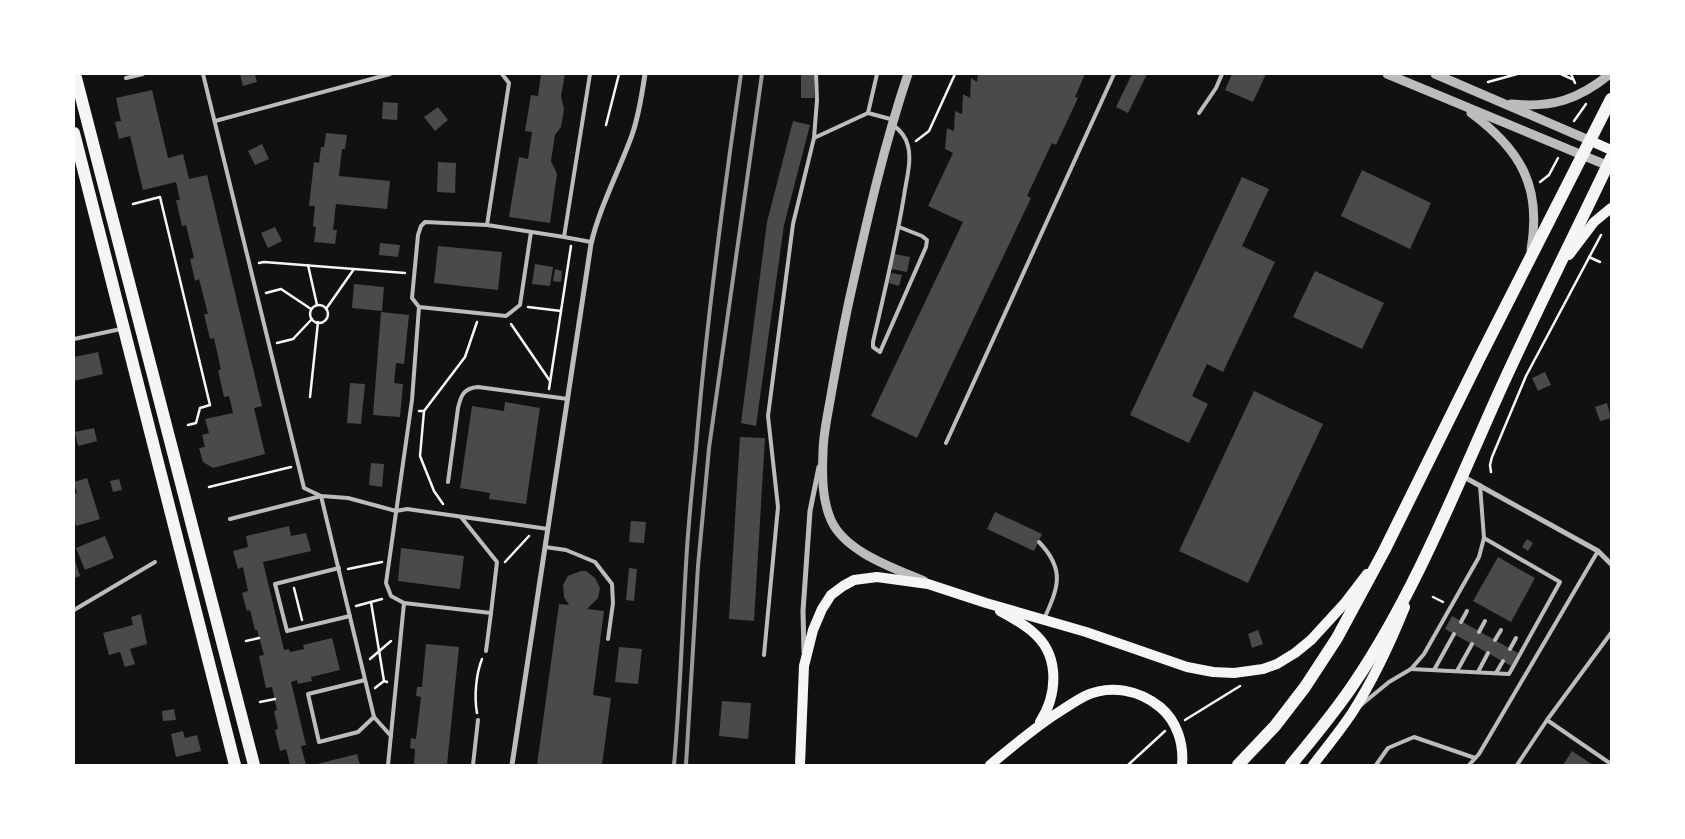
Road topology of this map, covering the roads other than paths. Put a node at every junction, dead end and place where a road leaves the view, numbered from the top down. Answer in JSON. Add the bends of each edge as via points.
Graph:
{"nodes":[{"id":1,"x":75,"y":74,"type":"edge"},
{"id":2,"x":143,"y":74,"type":"edge"},
{"id":3,"x":203,"y":74,"type":"edge"},
{"id":4,"x":390,"y":74,"type":"edge"},
{"id":5,"x":502,"y":74,"type":"edge"},
{"id":6,"x":590,"y":74,"type":"edge"},
{"id":7,"x":646,"y":74,"type":"edge"},
{"id":8,"x":816,"y":74,"type":"edge"},
{"id":9,"x":877,"y":74,"type":"edge"},
{"id":10,"x":908,"y":74,"type":"edge"},
{"id":11,"x":1114,"y":74,"type":"edge"},
{"id":12,"x":1222,"y":74,"type":"edge"},
{"id":13,"x":1387,"y":74,"type":"edge"},
{"id":14,"x":1435,"y":74,"type":"edge"},
{"id":15,"x":1610,"y":74,"type":"edge"},
{"id":16,"x":1449,"y":77,"type":"edge"},
{"id":17,"x":126,"y":78,"type":"dead end"},
{"id":18,"x":1611,"y":99,"type":"edge"},
{"id":19,"x":1501,"y":102,"type":"junction"},
{"id":20,"x":1461,"y":106,"type":"junction"},
{"id":21,"x":1199,"y":113,"type":"dead end"},
{"id":22,"x":868,"y":114,"type":"junction"},
{"id":23,"x":215,"y":122,"type":"junction"},
{"id":24,"x":893,"y":122,"type":"junction"},
{"id":25,"x":74,"y":133,"type":"edge"},
{"id":26,"x":814,"y":138,"type":"junction"},
{"id":27,"x":1591,"y":141,"type":"junction"},
{"id":28,"x":1611,"y":150,"type":"edge"},
{"id":29,"x":1583,"y":156,"type":"junction"},
{"id":30,"x":1610,"y":164,"type":"edge"},
{"id":31,"x":1611,"y":208,"type":"edge"},
{"id":32,"x":486,"y":225,"type":"junction"},
{"id":33,"x":899,"y":226,"type":"junction"},
{"id":34,"x":531,"y":232,"type":"junction"},
{"id":35,"x":564,"y":237,"type":"junction"},
{"id":36,"x":591,"y":242,"type":"junction"},
{"id":37,"x":1524,"y":272,"type":"junction"},
{"id":38,"x":1554,"y":277,"type":"junction"},
{"id":39,"x":419,"y":307,"type":"junction"},
{"id":40,"x":123,"y":328,"type":"junction"},
{"id":41,"x":74,"y":339,"type":"edge"},
{"id":42,"x":568,"y":399,"type":"junction"},
{"id":43,"x":946,"y":442,"type":"dead end"},
{"id":44,"x":823,"y":452,"type":"junction"},
{"id":45,"x":1462,"y":476,"type":"junction"},
{"id":46,"x":448,"y":482,"type":"dead end"},
{"id":47,"x":1480,"y":485,"type":"junction"},
{"id":48,"x":321,"y":496,"type":"junction"},
{"id":49,"x":396,"y":511,"type":"junction"},
{"id":50,"x":461,"y":517,"type":"junction"},
{"id":51,"x":230,"y":519,"type":"dead end"},
{"id":52,"x":548,"y":529,"type":"junction"},
{"id":53,"x":1484,"y":538,"type":"junction"},
{"id":54,"x":1039,"y":542,"type":"dead end"},
{"id":55,"x":1430,"y":545,"type":"junction"},
{"id":56,"x":545,"y":547,"type":"junction"},
{"id":57,"x":1384,"y":551,"type":"junction"},
{"id":58,"x":1598,"y":551,"type":"junction"},
{"id":59,"x":155,"y":562,"type":"dead end"},
{"id":60,"x":1611,"y":564,"type":"edge"},
{"id":61,"x":339,"y":570,"type":"junction"},
{"id":62,"x":928,"y":584,"type":"junction"},
{"id":63,"x":404,"y":603,"type":"junction"},
{"id":64,"x":986,"y":603,"type":"junction"},
{"id":65,"x":74,"y":610,"type":"edge"},
{"id":66,"x":1467,"y":611,"type":"dead end"},
{"id":67,"x":490,"y":613,"type":"junction"},
{"id":68,"x":350,"y":616,"type":"junction"},
{"id":69,"x":1044,"y":619,"type":"junction"},
{"id":70,"x":1485,"y":621,"type":"dead end"},
{"id":71,"x":1461,"y":622,"type":"dead end"},
{"id":72,"x":1501,"y":630,"type":"dead end"},
{"id":73,"x":1479,"y":632,"type":"dead end"},
{"id":74,"x":1611,"y":633,"type":"edge"},
{"id":75,"x":1454,"y":634,"type":"dead end"},
{"id":76,"x":1516,"y":638,"type":"dead end"},
{"id":77,"x":608,"y":639,"type":"dead end"},
{"id":78,"x":1495,"y":640,"type":"dead end"},
{"id":79,"x":1472,"y":644,"type":"dead end"},
{"id":80,"x":1510,"y":649,"type":"dead end"},
{"id":81,"x":486,"y":651,"type":"road end"},
{"id":82,"x":1488,"y":653,"type":"dead end"},
{"id":83,"x":764,"y":655,"type":"dead end"},
{"id":84,"x":1503,"y":661,"type":"dead end"},
{"id":85,"x":804,"y":666,"type":"junction"},
{"id":86,"x":1411,"y":669,"type":"junction"},
{"id":87,"x":1434,"y":670,"type":"junction"},
{"id":88,"x":1457,"y":671,"type":"junction"},
{"id":89,"x":1478,"y":672,"type":"junction"},
{"id":90,"x":1496,"y":673,"type":"junction"},
{"id":91,"x":365,"y":680,"type":"junction"},
{"id":92,"x":1351,"y":713,"type":"junction"},
{"id":93,"x":374,"y":717,"type":"junction"},
{"id":94,"x":478,"y":720,"type":"road end"},
{"id":95,"x":1547,"y":720,"type":"junction"},
{"id":96,"x":1038,"y":725,"type":"junction"},
{"id":97,"x":391,"y":736,"type":"junction"},
{"id":98,"x":1475,"y":758,"type":"junction"},
{"id":99,"x":801,"y":763,"type":"edge"},
{"id":100,"x":1611,"y":764,"type":"edge"},
{"id":101,"x":235,"y":765,"type":"edge"},
{"id":102,"x":254,"y":765,"type":"edge"},
{"id":103,"x":388,"y":765,"type":"edge"},
{"id":104,"x":472,"y":765,"type":"edge"},
{"id":105,"x":512,"y":765,"type":"edge"},
{"id":106,"x":990,"y":765,"type":"edge"},
{"id":107,"x":1182,"y":765,"type":"edge"},
{"id":108,"x":1238,"y":765,"type":"edge"},
{"id":109,"x":1291,"y":765,"type":"edge"},
{"id":110,"x":1313,"y":765,"type":"edge"},
{"id":111,"x":1376,"y":765,"type":"edge"},
{"id":112,"x":1469,"y":765,"type":"edge"},
{"id":113,"x":1517,"y":765,"type":"edge"}],
"edges":[{"from":1,"to":102,"type":"main road"},
{"from":2,"to":17,"type":"lane"},
{"from":3,"to":23,"type":"lane"},
{"from":4,"to":23,"type":"lane"},
{"from":5,"to":32,"type":"lane","via":[[509,83]]},
{"from":6,"to":35,"type":"lane"},
{"from":7,"to":36,"type":"street","via":[[634,129]]},
{"from":8,"to":26,"type":"lane"},
{"from":9,"to":22,"type":"lane"},
{"from":10,"to":24,"type":"street"},
{"from":11,"to":43,"type":"lane"},
{"from":12,"to":21,"type":"lane"},
{"from":13,"to":20,"type":"street"},
{"from":14,"to":16,"type":"street"},
{"from":15,"to":19,"type":"street","via":[[1588,90],[1558,103],[1530,106]]},
{"from":16,"to":19,"type":"street"},
{"from":18,"to":27,"type":"main road"},
{"from":19,"to":27,"type":"street"},
{"from":20,"to":29,"type":"street"},
{"from":20,"to":37,"type":"street","via":[[1511,149],[1527,177],[1534,221],[1530,256]]},
{"from":22,"to":24,"type":"lane"},
{"from":22,"to":26,"type":"lane"},
{"from":23,"to":48,"type":"lane","via":[[304,488]]},
{"from":24,"to":33,"type":"lane","via":[[906,140],[909,152]]},
{"from":24,"to":44,"type":"street","via":[[840,344]]},
{"from":25,"to":40,"type":"main road"},
{"from":26,"to":83,"type":"lane","via":[[793,224],[768,416],[778,507]]},
{"from":27,"to":28,"type":"main road"},
{"from":27,"to":29,"type":"main road"},
{"from":29,"to":30,"type":"street"},
{"from":29,"to":37,"type":"main road"},
{"from":30,"to":38,"type":"main road"},
{"from":31,"to":38,"type":"main road","via":[[1594,222]]},
{"from":32,"to":34,"type":"lane"},
{"from":32,"to":39,"type":"lane","via":[[425,222],[418,235],[412,298]]},
{"from":33,"to":33,"type":"lane","via":[[873,342],[873,347],[880,352],[926,247],[927,240],[922,236]]},
{"from":34,"to":35,"type":"lane"},
{"from":34,"to":39,"type":"lane","via":[[520,305],[506,316]]},
{"from":35,"to":36,"type":"lane"},
{"from":36,"to":42,"type":"street"},
{"from":37,"to":57,"type":"main road"},
{"from":38,"to":45,"type":"main road"},
{"from":39,"to":49,"type":"lane","via":[[410,411]]},
{"from":40,"to":41,"type":"lane"},
{"from":40,"to":101,"type":"main road"},
{"from":42,"to":46,"type":"lane","via":[[478,387],[465,391],[458,408]]},
{"from":42,"to":52,"type":"street"},
{"from":44,"to":62,"type":"street","via":[[825,500],[839,534],[868,556]]},
{"from":44,"to":85,"type":"street","via":[[810,511],[803,611]]},
{"from":45,"to":47,"type":"street"},
{"from":45,"to":55,"type":"main road"},
{"from":47,"to":53,"type":"lane"},
{"from":47,"to":58,"type":"street"},
{"from":48,"to":49,"type":"lane","via":[[348,498]]},
{"from":48,"to":51,"type":"lane"},
{"from":48,"to":61,"type":"lane"},
{"from":49,"to":50,"type":"lane","via":[[407,509]]},
{"from":49,"to":63,"type":"lane","via":[[386,583],[391,596]]},
{"from":50,"to":52,"type":"lane"},
{"from":50,"to":67,"type":"lane","via":[[497,562]]},
{"from":52,"to":56,"type":"street"},
{"from":53,"to":86,"type":"lane","via":[[1479,557],[1453,604],[1424,654]]},
{"from":53,"to":90,"type":"lane","via":[[1560,582],[1509,674]]},
{"from":54,"to":69,"type":"lane","via":[[1054,564],[1058,581]]},
{"from":55,"to":92,"type":"main road","via":[[1392,639]]},
{"from":55,"to":109,"type":"main road","via":[[1356,681]]},
{"from":56,"to":77,"type":"lane","via":[[566,550],[596,562],[612,584]]},
{"from":56,"to":105,"type":"street"},
{"from":57,"to":69,"type":"main road","via":[[1344,604],[1311,640],[1277,664],[1257,670],[1220,673],[1187,667]]},
{"from":57,"to":108,"type":"main road","via":[[1337,638],[1305,687],[1275,726]]},
{"from":58,"to":60,"type":"street"},
{"from":58,"to":98,"type":"lane"},
{"from":59,"to":65,"type":"lane"},
{"from":61,"to":68,"type":"lane"},
{"from":61,"to":68,"type":"lane","via":[[276,584],[280,603],[287,631]]},
{"from":62,"to":64,"type":"main road"},
{"from":62,"to":85,"type":"main road","via":[[877,577],[854,580],[843,586],[831,595],[822,609]]},
{"from":63,"to":67,"type":"lane"},
{"from":63,"to":97,"type":"lane"},
{"from":64,"to":69,"type":"main road"},
{"from":64,"to":96,"type":"main road","via":[[1037,636],[1051,659],[1054,683],[1046,713]]},
{"from":66,"to":71,"type":"lane"},
{"from":67,"to":81,"type":"lane"},
{"from":68,"to":91,"type":"lane"},
{"from":70,"to":73,"type":"lane"},
{"from":72,"to":78,"type":"lane"},
{"from":74,"to":95,"type":"lane"},
{"from":75,"to":87,"type":"lane"},
{"from":76,"to":80,"type":"lane"},
{"from":79,"to":88,"type":"lane"},
{"from":82,"to":89,"type":"lane"},
{"from":84,"to":90,"type":"lane"},
{"from":85,"to":99,"type":"main road"},
{"from":86,"to":87,"type":"lane"},
{"from":86,"to":92,"type":"lane","via":[[1389,682]]},
{"from":87,"to":88,"type":"lane"},
{"from":88,"to":89,"type":"lane"},
{"from":89,"to":90,"type":"lane"},
{"from":91,"to":93,"type":"lane"},
{"from":91,"to":93,"type":"lane","via":[[308,694],[319,742],[358,732]]},
{"from":92,"to":110,"type":"main road"},
{"from":93,"to":97,"type":"lane"},
{"from":94,"to":104,"type":"lane"},
{"from":95,"to":100,"type":"lane"},
{"from":95,"to":113,"type":"lane"},
{"from":96,"to":106,"type":"main road"},
{"from":96,"to":107,"type":"main road","via":[[1096,692],[1132,692],[1153,702],[1170,718],[1180,740]]},
{"from":97,"to":103,"type":"lane"},
{"from":98,"to":111,"type":"lane","via":[[1414,737],[1388,748]]},
{"from":98,"to":112,"type":"lane"}]}
